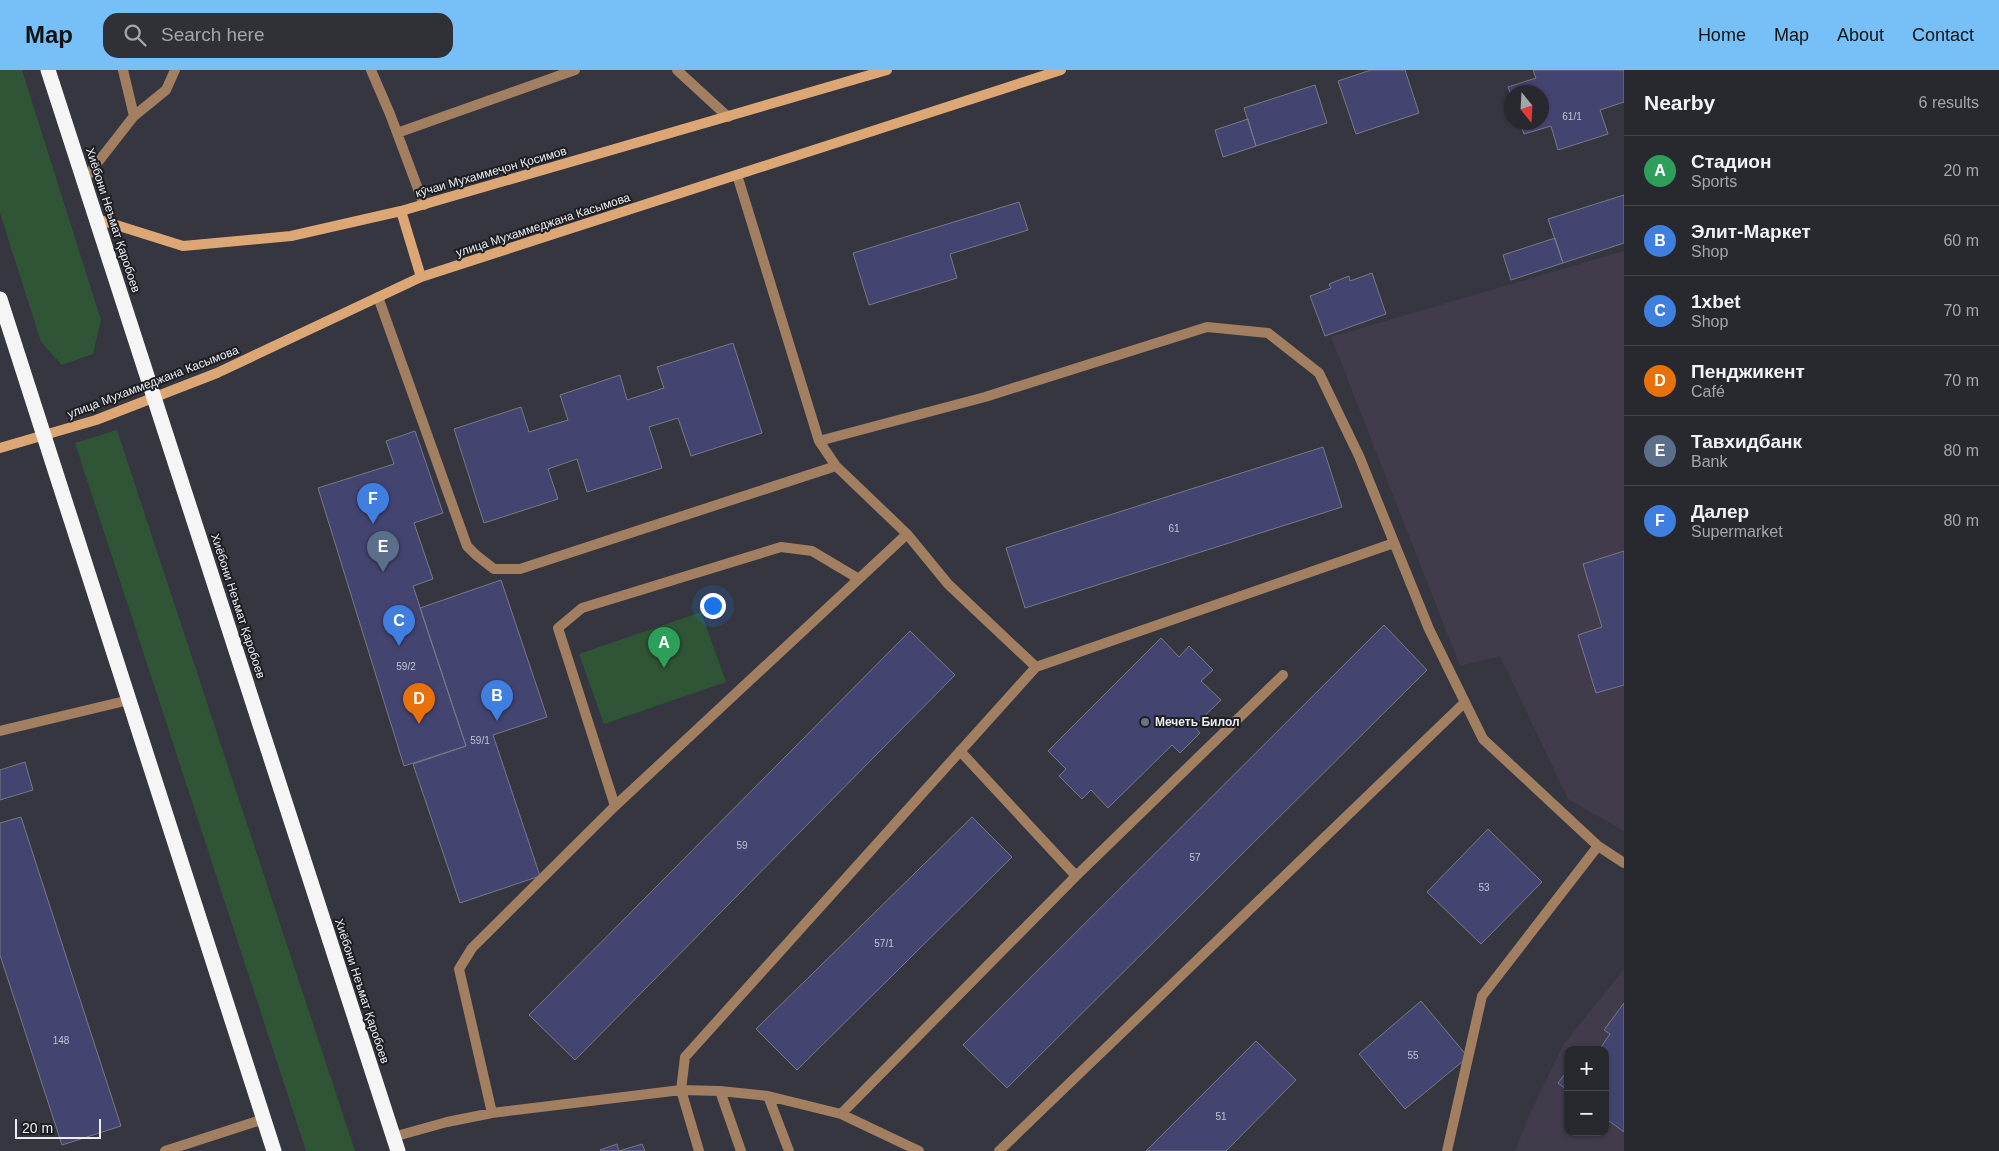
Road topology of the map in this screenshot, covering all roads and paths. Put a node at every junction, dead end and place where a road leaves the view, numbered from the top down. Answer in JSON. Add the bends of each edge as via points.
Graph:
{"nodes":[{"id":1,"x":48,"y":70,"type":"edge"},
{"id":2,"x":123,"y":70,"type":"edge"},
{"id":3,"x":175,"y":70,"type":"edge"},
{"id":4,"x":371,"y":70,"type":"edge"},
{"id":5,"x":575,"y":70,"type":"edge"},
{"id":6,"x":677,"y":70,"type":"edge"},
{"id":7,"x":887,"y":70,"type":"edge"},
{"id":8,"x":1061,"y":70,"type":"edge"},
{"id":9,"x":134,"y":116,"type":"junction"},
{"id":10,"x":728,"y":117,"type":"junction"},
{"id":11,"x":397,"y":134,"type":"junction"},
{"id":12,"x":737,"y":175,"type":"junction"},
{"id":13,"x":84,"y":180,"type":"junction"},
{"id":14,"x":424,"y":205,"type":"junction"},
{"id":15,"x":401,"y":211,"type":"junction"},
{"id":16,"x":97,"y":219,"type":"junction"},
{"id":17,"x":420,"y":277,"type":"junction"},
{"id":18,"x":378,"y":297,"type":"junction"},
{"id":19,"x":0,"y":300,"type":"edge"},
{"id":20,"x":154,"y":397,"type":"junction"},
{"id":21,"x":44,"y":436,"type":"junction"},
{"id":22,"x":819,"y":441,"type":"junction"},
{"id":23,"x":0,"y":448,"type":"edge"},
{"id":24,"x":836,"y":466,"type":"junction"},
{"id":25,"x":906,"y":534,"type":"junction"},
{"id":26,"x":1394,"y":543,"type":"junction"},
{"id":27,"x":859,"y":579,"type":"junction"},
{"id":28,"x":1036,"y":666,"type":"junction"},
{"id":29,"x":1283,"y":675,"type":"dead end"},
{"id":30,"x":129,"y":700,"type":"junction"},
{"id":31,"x":1462,"y":706,"type":"dead end"},
{"id":32,"x":0,"y":731,"type":"edge"},
{"id":33,"x":960,"y":751,"type":"junction"},
{"id":34,"x":615,"y":806,"type":"junction"},
{"id":35,"x":1598,"y":846,"type":"junction"},
{"id":36,"x":1624,"y":863,"type":"edge"},
{"id":37,"x":1076,"y":876,"type":"junction"},
{"id":38,"x":681,"y":1090,"type":"junction"},
{"id":39,"x":720,"y":1091,"type":"junction"},
{"id":40,"x":768,"y":1096,"type":"junction"},
{"id":41,"x":492,"y":1114,"type":"junction"},
{"id":42,"x":841,"y":1114,"type":"junction"},
{"id":43,"x":264,"y":1119,"type":"junction"},
{"id":44,"x":396,"y":1144,"type":"edge"},
{"id":45,"x":165,"y":1151,"type":"edge"},
{"id":46,"x":274,"y":1151,"type":"edge"},
{"id":47,"x":699,"y":1151,"type":"edge"},
{"id":48,"x":741,"y":1151,"type":"edge"},
{"id":49,"x":789,"y":1151,"type":"edge"},
{"id":50,"x":919,"y":1151,"type":"edge"},
{"id":51,"x":999,"y":1151,"type":"edge"},
{"id":52,"x":1447,"y":1151,"type":"edge"}],
"edges":[{"from":1,"to":13,"type":"highway","name":"Хиёбони Неъмат Қаробоев"},
{"from":2,"to":9,"type":"street"},
{"from":3,"to":9,"type":"street","via":[[166,90]]},
{"from":4,"to":11,"type":"street"},
{"from":5,"to":11,"type":"street"},
{"from":6,"to":10,"type":"street"},
{"from":7,"to":10,"type":"main road","name":"кӯчаи Мухаммеҷон Қосимов"},
{"from":8,"to":12,"type":"main road","name":"улица Мухаммеджана Касымова"},
{"from":9,"to":13,"type":"street"},
{"from":10,"to":14,"type":"main road","name":"кӯчаи Мухаммеҷон Қосимов"},
{"from":11,"to":14,"type":"street"},
{"from":12,"to":17,"type":"main road","name":"улица Мухаммеджана Касымова"},
{"from":12,"to":22,"type":"street"},
{"from":13,"to":16,"type":"highway","name":"Хиёбони Неъмат Қаробоев"},
{"from":14,"to":15,"type":"main road","name":"кӯчаи Мухаммеҷон Қосимов"},
{"from":15,"to":16,"type":"main road","name":"кӯчаи Мухаммеҷон Қосимов","via":[[291,236],[183,246]]},
{"from":15,"to":17,"type":"main road"},
{"from":16,"to":20,"type":"highway","name":"Хиёбони Неъмат Қаробоев"},
{"from":17,"to":18,"type":"main road","name":"улица Мухаммеджана Касымова"},
{"from":18,"to":20,"type":"main road","name":"улица Мухаммеджана Касымова","via":[[217,373]]},
{"from":18,"to":24,"type":"street","via":[[467,546],[494,569],[520,569]]},
{"from":19,"to":21,"type":"highway"},
{"from":20,"to":21,"type":"main road","name":"улица Мухаммеджана Касымова"},
{"from":20,"to":44,"type":"highway","name":"Хиёбони Неъмат Қаробоев"},
{"from":21,"to":23,"type":"main road","name":"улица Мухаммеджана Касымова"},
{"from":21,"to":30,"type":"highway"},
{"from":22,"to":24,"type":"street"},
{"from":22,"to":26,"type":"street","via":[[985,397],[1207,327],[1268,333],[1319,374],[1360,456]]},
{"from":24,"to":25,"type":"street"},
{"from":25,"to":27,"type":"street"},
{"from":25,"to":28,"type":"street","via":[[948,584]]},
{"from":26,"to":28,"type":"street"},
{"from":26,"to":35,"type":"street","via":[[1428,630],[1483,739]]},
{"from":27,"to":34,"type":"street"},
{"from":27,"to":34,"type":"street","via":[[812,551],[781,547],[582,608],[558,628]]},
{"from":28,"to":33,"type":"street"},
{"from":29,"to":37,"type":"street"},
{"from":30,"to":32,"type":"street"},
{"from":30,"to":43,"type":"highway"},
{"from":31,"to":51,"type":"street"},
{"from":33,"to":37,"type":"street"},
{"from":33,"to":38,"type":"street","via":[[686,1057]]},
{"from":34,"to":41,"type":"street","via":[[472,948],[459,969]]},
{"from":35,"to":36,"type":"street"},
{"from":35,"to":52,"type":"street","via":[[1482,996]]},
{"from":37,"to":42,"type":"street"},
{"from":38,"to":39,"type":"street"},
{"from":38,"to":41,"type":"street"},
{"from":38,"to":47,"type":"street"},
{"from":39,"to":40,"type":"street"},
{"from":39,"to":48,"type":"street"},
{"from":40,"to":42,"type":"street"},
{"from":40,"to":49,"type":"street"},
{"from":41,"to":44,"type":"street","via":[[447,1122]]},
{"from":42,"to":50,"type":"street"},
{"from":43,"to":45,"type":"street"},
{"from":43,"to":46,"type":"highway"}]}
